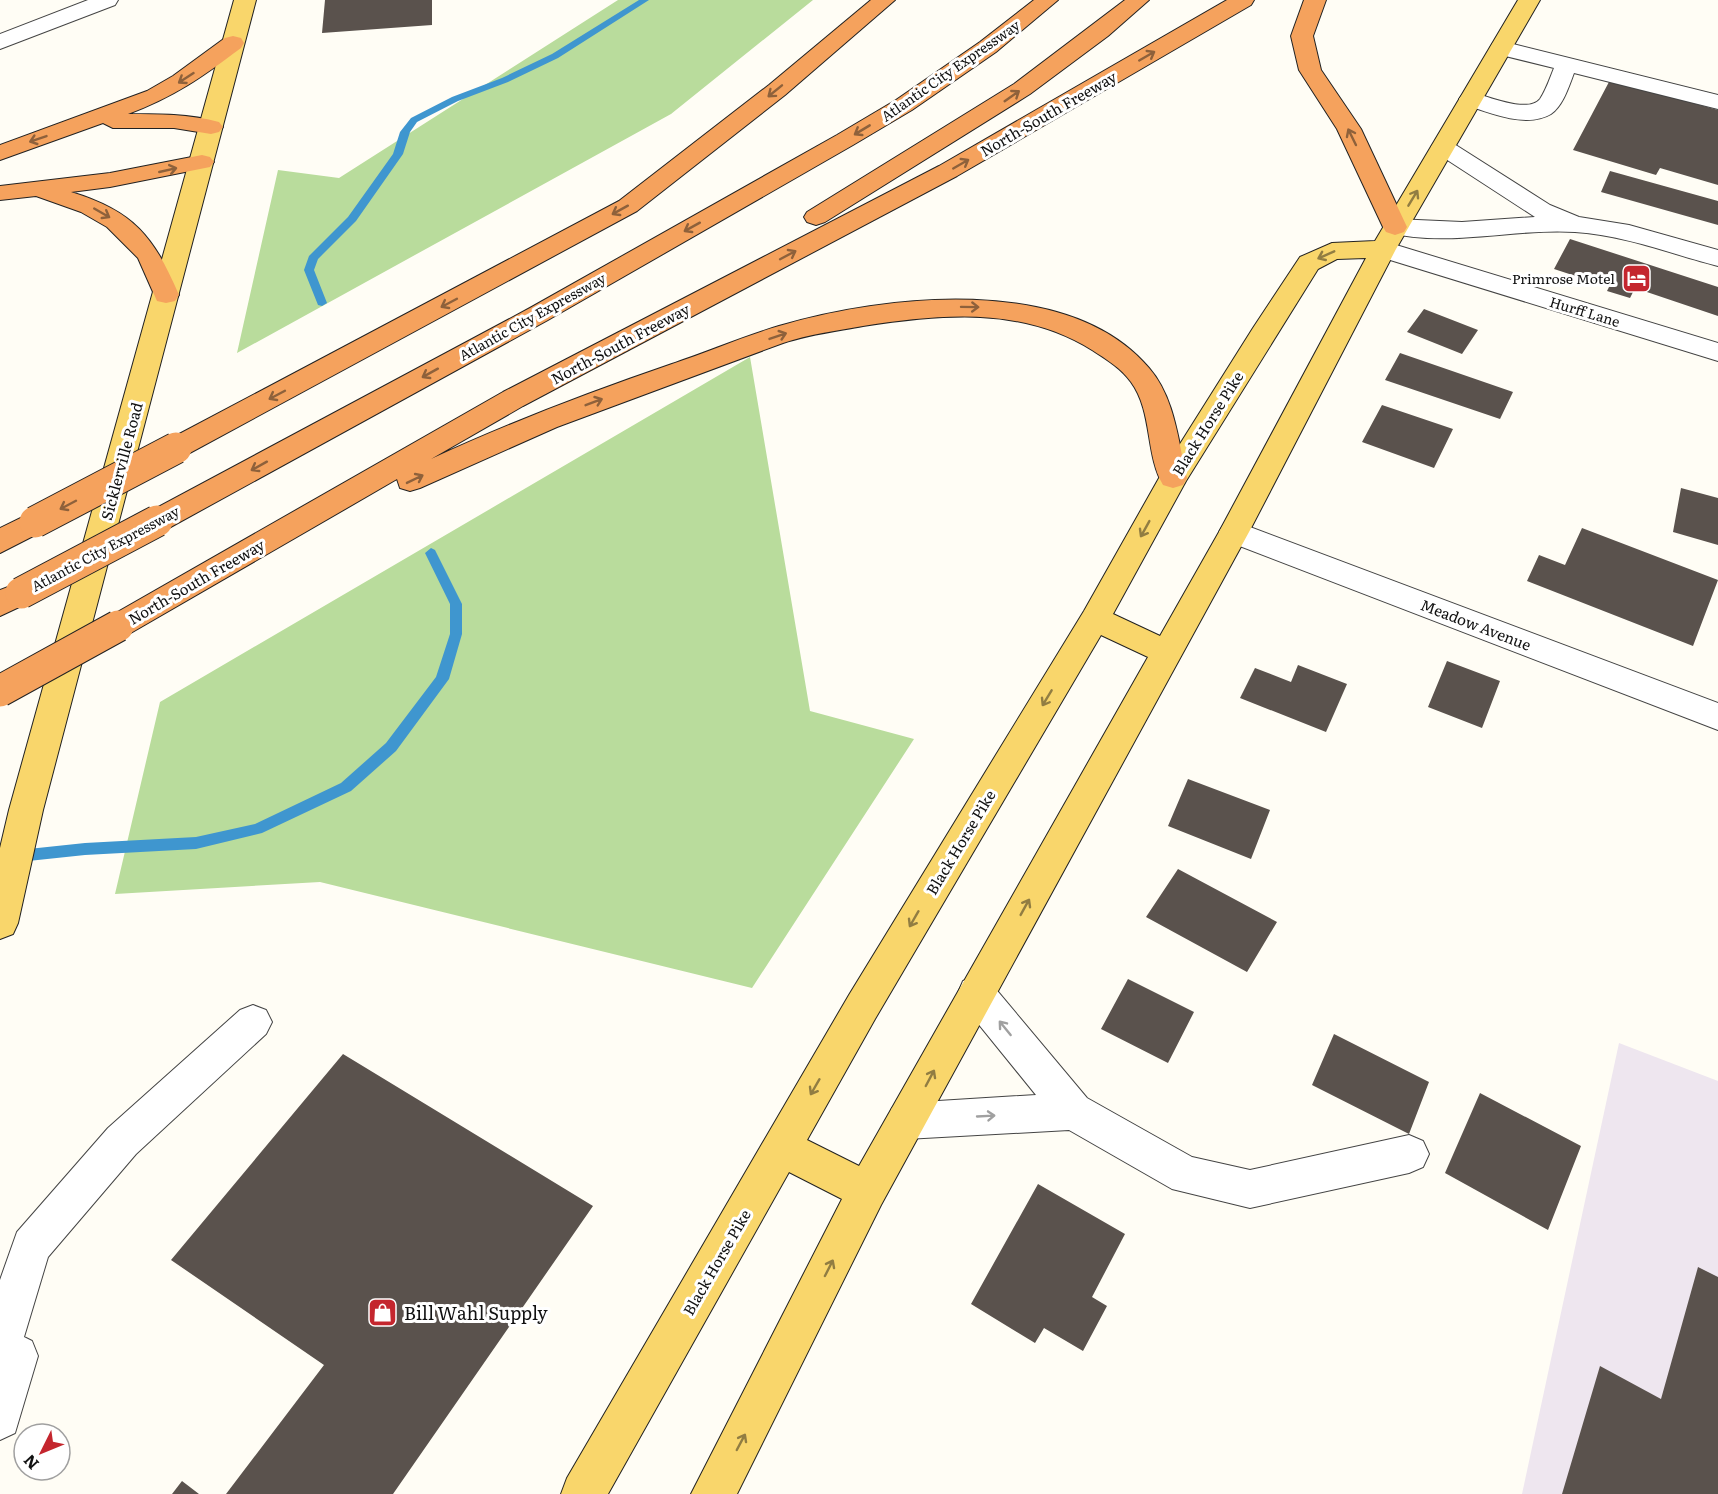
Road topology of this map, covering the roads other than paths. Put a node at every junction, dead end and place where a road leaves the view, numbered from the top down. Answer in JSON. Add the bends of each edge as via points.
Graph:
{"nodes":[{"id":1,"x":107,"y":0,"type":"edge"},
{"id":2,"x":245,"y":0,"type":"edge"},
{"id":3,"x":862,"y":0,"type":"edge"},
{"id":4,"x":884,"y":0,"type":"edge"},
{"id":5,"x":1047,"y":0,"type":"edge"},
{"id":6,"x":1138,"y":0,"type":"edge"},
{"id":7,"x":1243,"y":0,"type":"edge"},
{"id":8,"x":1315,"y":0,"type":"edge"},
{"id":9,"x":1529,"y":0,"type":"edge"},
{"id":10,"x":0,"y":42,"type":"edge"},
{"id":11,"x":233,"y":43,"type":"junction"},
{"id":12,"x":1501,"y":48,"type":"junction"},
{"id":13,"x":1567,"y":64,"type":"junction"},
{"id":14,"x":806,"y":66,"type":"junction"},
{"id":15,"x":1471,"y":99,"type":"junction"},
{"id":16,"x":1718,"y":102,"type":"edge"},
{"id":17,"x":76,"y":127,"type":"junction"},
{"id":18,"x":211,"y":127,"type":"junction"},
{"id":19,"x":1443,"y":147,"type":"junction"},
{"id":20,"x":0,"y":153,"type":"edge"},
{"id":21,"x":202,"y":162,"type":"junction"},
{"id":22,"x":27,"y":189,"type":"junction"},
{"id":23,"x":0,"y":193,"type":"edge"},
{"id":24,"x":1575,"y":224,"type":"junction"},
{"id":25,"x":1389,"y":238,"type":"junction"},
{"id":26,"x":1718,"y":258,"type":"edge"},
{"id":27,"x":166,"y":295,"type":"junction"},
{"id":28,"x":1718,"y":352,"type":"edge"},
{"id":29,"x":513,"y":399,"type":"junction"},
{"id":30,"x":1173,"y":478,"type":"junction"},
{"id":31,"x":35,"y":522,"type":"junction"},
{"id":32,"x":1234,"y":532,"type":"junction"},
{"id":33,"x":0,"y":535,"type":"edge"},
{"id":34,"x":0,"y":542,"type":"edge"},
{"id":35,"x":11,"y":598,"type":"edge"},
{"id":36,"x":1095,"y":619,"type":"junction"},
{"id":37,"x":118,"y":626,"type":"junction"},
{"id":38,"x":1166,"y":652,"type":"junction"},
{"id":39,"x":0,"y":691,"type":"edge"},
{"id":40,"x":1718,"y":717,"type":"edge"},
{"id":41,"x":0,"y":923,"type":"edge"},
{"id":42,"x":976,"y":993,"type":"junction"},
{"id":43,"x":253,"y":1022,"type":"dead end"},
{"id":44,"x":1073,"y":1111,"type":"junction"},
{"id":45,"x":906,"y":1121,"type":"junction"},
{"id":46,"x":781,"y":1147,"type":"junction"},
{"id":47,"x":1409,"y":1154,"type":"dead end"},
{"id":48,"x":867,"y":1191,"type":"junction"},
{"id":49,"x":0,"y":1347,"type":"edge"},
{"id":50,"x":0,"y":1418,"type":"edge"},
{"id":51,"x":583,"y":1494,"type":"edge"},
{"id":52,"x":713,"y":1494,"type":"edge"}],
"edges":[{"from":1,"to":10,"type":"street"},
{"from":2,"to":11,"type":"main road","name":"Sicklerville Road"},
{"from":3,"to":14,"type":"highway"},
{"from":4,"to":14,"type":"highway"},
{"from":5,"to":35,"type":"highway","name":"Atlantic City Expressway","one_way":true,"bridge":true,"via":[[988,47],[845,140],[528,319]]},
{"from":29,"to":6,"type":"highway","one_way":true,"via":[[935,146],[1077,49]]},
{"from":29,"to":7,"type":"highway","name":"North-South Freeway","one_way":true,"via":[[948,171]]},
{"from":25,"to":8,"type":"highway","one_way":true,"via":[[1349,129],[1310,70],[1302,36]]},
{"from":9,"to":12,"type":"main road"},
{"from":11,"to":17,"type":"highway","one_way":true,"via":[[155,96]]},
{"from":11,"to":18,"type":"main road","name":"Sicklerville Road"},
{"from":12,"to":13,"type":"street"},
{"from":12,"to":15,"type":"main road"},
{"from":13,"to":15,"type":"street","via":[[1548,106],[1539,110],[1524,114]]},
{"from":13,"to":16,"type":"street"},
{"from":14,"to":31,"type":"highway","one_way":true,"bridge":true,"via":[[628,206]]},
{"from":15,"to":19,"type":"main road"},
{"from":17,"to":18,"type":"highway","via":[[141,120]]},
{"from":17,"to":20,"type":"highway","one_way":true},
{"from":18,"to":21,"type":"main road","name":"Sicklerville Road"},
{"from":19,"to":24,"type":"street","via":[[1541,210]]},
{"from":25,"to":19,"type":"main road","one_way":true},
{"from":22,"to":21,"type":"highway","one_way":true,"via":[[110,180]]},
{"from":21,"to":27,"type":"main road","name":"Sicklerville Road"},
{"from":22,"to":23,"type":"highway"},
{"from":22,"to":27,"type":"highway","one_way":true,"via":[[86,204],[124,226],[148,254]]},
{"from":24,"to":25,"type":"street","via":[[1426,232]]},
{"from":24,"to":26,"type":"street"},
{"from":25,"to":28,"type":"street","name":"Hurff Lane"},
{"from":25,"to":30,"type":"main road","name":"Black Horse Pike","one_way":true,"via":[[1332,251],[1309,263]]},
{"from":25,"to":32,"type":"main road"},
{"from":27,"to":41,"type":"main road","name":"Sicklerville Road","via":[[26,810]]},
{"from":29,"to":37,"type":"highway","name":"North-South Freeway"},
{"from":30,"to":36,"type":"main road","name":"Black Horse Pike","one_way":true},
{"from":37,"to":30,"type":"highway","one_way":true,"via":[[445,464],[567,413],[802,328],[923,307],[1008,308],[1084,333],[1117,353],[1142,378],[1157,407]]},
{"from":31,"to":33,"type":"highway"},
{"from":31,"to":34,"type":"highway"},
{"from":32,"to":38,"type":"main road"},
{"from":32,"to":40,"type":"street","name":"Meadow Avenue"},
{"from":36,"to":38,"type":"main road"},
{"from":36,"to":46,"type":"main road","name":"Black Horse Pike","one_way":true},
{"from":37,"to":39,"type":"highway","name":"North-South Freeway","bridge":true},
{"from":42,"to":38,"type":"main road","one_way":true},
{"from":44,"to":42,"type":"street","one_way":true},
{"from":45,"to":42,"type":"main road","one_way":true},
{"from":43,"to":49,"type":"street","via":[[122,1141],[31,1246]]},
{"from":45,"to":44,"type":"street","one_way":true},
{"from":44,"to":47,"type":"street","via":[[1185,1175],[1250,1189]]},
{"from":45,"to":48,"type":"main road"},
{"from":46,"to":48,"type":"main road"},
{"from":46,"to":51,"type":"main road","name":"Black Horse Pike"},
{"from":52,"to":48,"type":"main road","one_way":true},
{"from":49,"to":50,"type":"street","via":[[17,1356]]}]}
